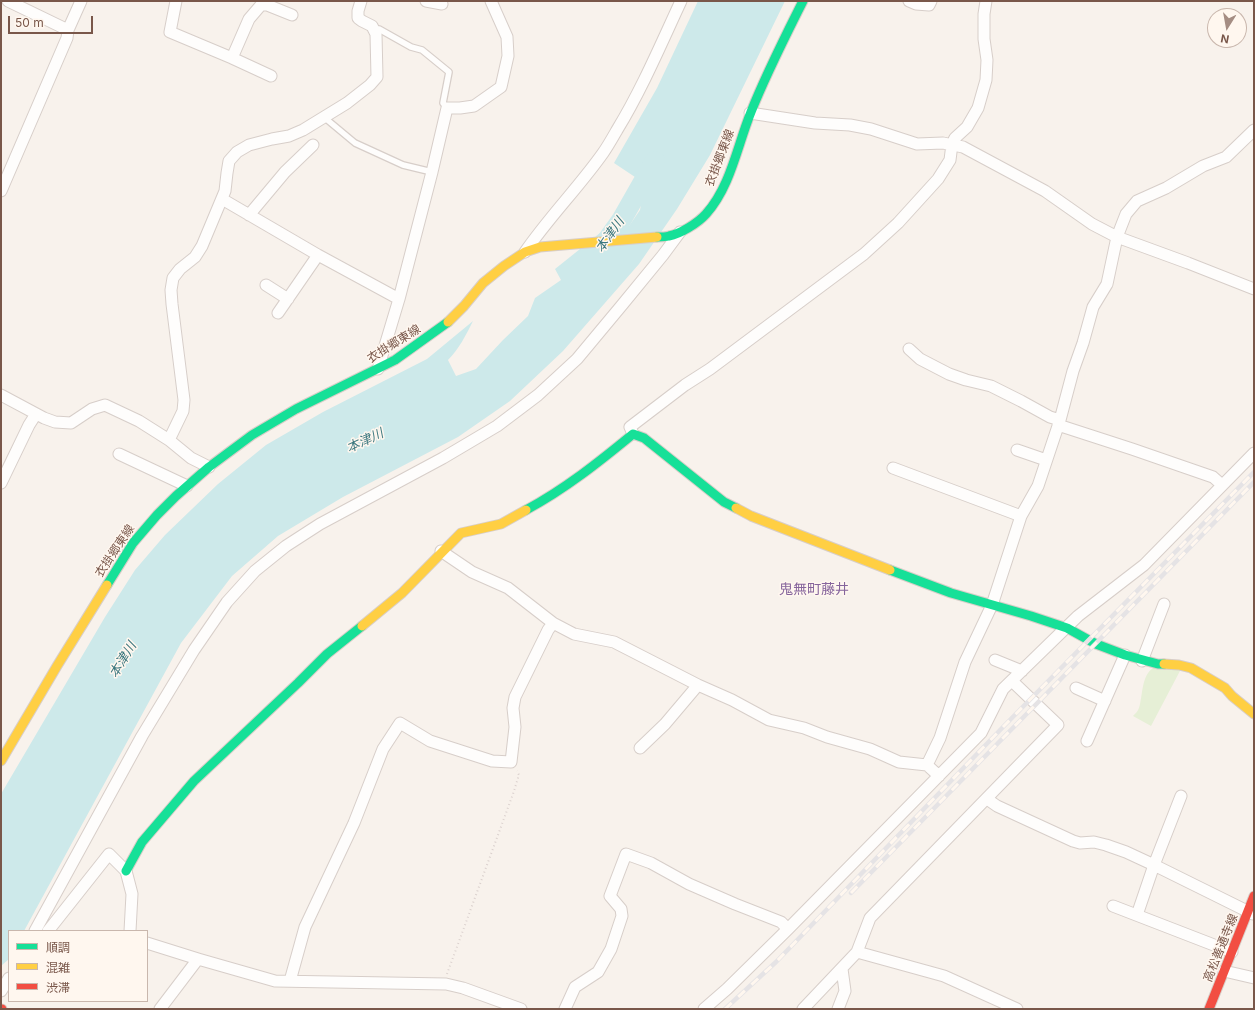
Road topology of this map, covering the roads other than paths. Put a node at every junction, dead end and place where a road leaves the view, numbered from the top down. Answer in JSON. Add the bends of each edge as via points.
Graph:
{"nodes":[{"id":1,"x":8,"y":1,"type":"edge"},
{"id":2,"x":81,"y":1,"type":"edge"},
{"id":3,"x":176,"y":1,"type":"edge"},
{"id":4,"x":361,"y":1,"type":"edge"},
{"id":5,"x":426,"y":1,"type":"edge"},
{"id":6,"x":490,"y":1,"type":"edge"},
{"id":7,"x":682,"y":1,"type":"edge"},
{"id":8,"x":804,"y":1,"type":"edge"},
{"id":9,"x":908,"y":1,"type":"edge"},
{"id":10,"x":931,"y":1,"type":"edge"},
{"id":11,"x":986,"y":1,"type":"edge"},
{"id":12,"x":442,"y":4,"type":"dead end"},
{"id":13,"x":292,"y":15,"type":"dead end"},
{"id":14,"x":68,"y":30,"type":"junction"},
{"id":15,"x":374,"y":30,"type":"junction"},
{"id":16,"x":232,"y":58,"type":"junction"},
{"id":17,"x":271,"y":76,"type":"dead end"},
{"id":18,"x":447,"y":108,"type":"junction"},
{"id":19,"x":750,"y":113,"type":"junction"},
{"id":20,"x":325,"y":118,"type":"junction"},
{"id":21,"x":1254,"y":130,"type":"edge"},
{"id":22,"x":952,"y":144,"type":"junction"},
{"id":23,"x":312,"y":145,"type":"dead end"},
{"id":24,"x":432,"y":172,"type":"junction"},
{"id":25,"x":1,"y":191,"type":"edge"},
{"id":26,"x":222,"y":199,"type":"junction"},
{"id":27,"x":249,"y":215,"type":"junction"},
{"id":28,"x":680,"y":231,"type":"junction"},
{"id":29,"x":1118,"y":237,"type":"junction"},
{"id":30,"x":526,"y":252,"type":"junction"},
{"id":31,"x":318,"y":255,"type":"junction"},
{"id":32,"x":266,"y":285,"type":"dead end"},
{"id":33,"x":1254,"y":289,"type":"edge"},
{"id":34,"x":288,"y":299,"type":"junction"},
{"id":35,"x":399,"y":299,"type":"junction"},
{"id":36,"x":278,"y":313,"type":"dead end"},
{"id":37,"x":909,"y":349,"type":"dead end"},
{"id":38,"x":378,"y":369,"type":"junction"},
{"id":39,"x":1,"y":396,"type":"edge"},
{"id":40,"x":36,"y":414,"type":"junction"},
{"id":41,"x":1059,"y":422,"type":"junction"},
{"id":42,"x":633,"y":434,"type":"junction"},
{"id":43,"x":168,"y":440,"type":"junction"},
{"id":44,"x":1017,"y":450,"type":"dead end"},
{"id":45,"x":1254,"y":453,"type":"edge"},
{"id":46,"x":119,"y":454,"type":"dead end"},
{"id":47,"x":1046,"y":460,"type":"junction"},
{"id":48,"x":209,"y":467,"type":"junction"},
{"id":49,"x":893,"y":468,"type":"dead end"},
{"id":50,"x":1,"y":483,"type":"edge"},
{"id":51,"x":1222,"y":485,"type":"junction"},
{"id":52,"x":186,"y":486,"type":"junction"},
{"id":53,"x":1021,"y":516,"type":"junction"},
{"id":54,"x":441,"y":552,"type":"junction"},
{"id":55,"x":1164,"y":604,"type":"dead end"},
{"id":56,"x":992,"y":605,"type":"junction"},
{"id":57,"x":553,"y":623,"type":"junction"},
{"id":58,"x":1066,"y":628,"type":"junction"},
{"id":59,"x":1125,"y":656,"type":"junction"},
{"id":60,"x":995,"y":660,"type":"dead end"},
{"id":61,"x":1142,"y":661,"type":"junction"},
{"id":62,"x":1022,"y":671,"type":"junction"},
{"id":63,"x":1012,"y":681,"type":"junction"},
{"id":64,"x":698,"y":685,"type":"junction"},
{"id":65,"x":1076,"y":688,"type":"dead end"},
{"id":66,"x":1105,"y":701,"type":"junction"},
{"id":67,"x":1254,"y":714,"type":"edge"},
{"id":68,"x":1087,"y":741,"type":"dead end"},
{"id":69,"x":640,"y":748,"type":"dead end"},
{"id":70,"x":1,"y":761,"type":"edge"},
{"id":71,"x":927,"y":765,"type":"junction"},
{"id":72,"x":939,"y":776,"type":"junction"},
{"id":73,"x":1181,"y":796,"type":"dead end"},
{"id":74,"x":987,"y":799,"type":"junction"},
{"id":75,"x":1154,"y":865,"type":"junction"},
{"id":76,"x":126,"y":871,"type":"junction"},
{"id":77,"x":1254,"y":896,"type":"edge"},
{"id":78,"x":1113,"y":906,"type":"dead end"},
{"id":79,"x":1251,"y":913,"type":"edge"},
{"id":80,"x":1137,"y":914,"type":"junction"},
{"id":81,"x":788,"y":929,"type":"junction"},
{"id":82,"x":36,"y":930,"type":"edge"},
{"id":83,"x":49,"y":930,"type":"edge"},
{"id":84,"x":130,"y":930,"type":"edge"},
{"id":85,"x":148,"y":943,"type":"edge"},
{"id":86,"x":857,"y":952,"type":"junction"},
{"id":87,"x":1232,"y":952,"type":"junction"},
{"id":88,"x":198,"y":959,"type":"junction"},
{"id":89,"x":842,"y":969,"type":"junction"},
{"id":90,"x":1224,"y":971,"type":"junction"},
{"id":91,"x":1254,"y":978,"type":"edge"},
{"id":92,"x":8,"y":980,"type":"edge"},
{"id":93,"x":290,"y":981,"type":"junction"},
{"id":94,"x":1,"y":991,"type":"edge"},
{"id":95,"x":160,"y":1009,"type":"edge"},
{"id":96,"x":521,"y":1009,"type":"edge"},
{"id":97,"x":564,"y":1009,"type":"edge"},
{"id":98,"x":704,"y":1009,"type":"edge"},
{"id":99,"x":803,"y":1009,"type":"edge"},
{"id":100,"x":838,"y":1009,"type":"edge"},
{"id":101,"x":1017,"y":1009,"type":"edge"},
{"id":102,"x":1209,"y":1009,"type":"edge"}],
"edges":[{"from":1,"to":14,"type":"street"},
{"from":2,"to":14,"type":"street"},
{"from":3,"to":16,"type":"street","via":[[170,32]]},
{"from":4,"to":15,"type":"street","via":[[358,18]]},
{"from":5,"to":12,"type":"street"},
{"from":6,"to":18,"type":"street","via":[[507,37],[508,56],[501,86],[474,106]]},
{"from":7,"to":30,"type":"street","via":[[649,71],[604,152],[541,229]]},
{"from":8,"to":19,"type":"street","name":"衣掛郷東線"},
{"from":9,"to":10,"type":"street","via":[[929,5]]},
{"from":11,"to":22,"type":"street","via":[[986,80],[978,108],[967,127],[954,138]]},
{"from":13,"to":16,"type":"street","via":[[261,5],[249,19]]},
{"from":14,"to":25,"type":"street"},
{"from":15,"to":18,"type":"lane","via":[[378,29],[411,47],[422,50],[448,72],[443,103]]},
{"from":15,"to":20,"type":"street","via":[[377,77]]},
{"from":16,"to":17,"type":"street"},
{"from":18,"to":24,"type":"street"},
{"from":19,"to":22,"type":"street","via":[[815,123],[850,125],[917,144]]},
{"from":19,"to":28,"type":"street","name":"衣掛郷東線","via":[[730,172],[719,194],[705,215]]},
{"from":20,"to":24,"type":"lane","via":[[355,143],[403,165]]},
{"from":20,"to":26,"type":"street","via":[[290,136],[272,139],[237,152],[230,161]]},
{"from":21,"to":29,"type":"street","via":[[1226,157],[1203,166],[1166,188],[1137,201],[1126,214]]},
{"from":22,"to":29,"type":"street","via":[[974,152],[1039,188],[1092,224]]},
{"from":22,"to":42,"type":"street","via":[[950,160],[938,179],[893,228],[828,282],[630,427]]},
{"from":23,"to":27,"type":"street","via":[[285,172]]},
{"from":24,"to":35,"type":"street"},
{"from":26,"to":27,"type":"street"},
{"from":26,"to":43,"type":"street","via":[[202,246],[195,257],[173,278],[172,304],[184,400],[183,411]]},
{"from":27,"to":31,"type":"street"},
{"from":28,"to":30,"type":"street","name":"衣掛郷東線","via":[[670,236],[540,247]]},
{"from":28,"to":82,"type":"street","via":[[654,267],[577,359],[538,395],[497,426],[443,458],[320,524],[286,546],[255,571],[228,602],[194,650],[139,743]]},
{"from":29,"to":33,"type":"street"},
{"from":29,"to":41,"type":"street","via":[[1107,284],[1093,307]]},
{"from":30,"to":38,"type":"street","name":"衣掛郷東線","via":[[484,283],[445,325]]},
{"from":31,"to":34,"type":"street"},
{"from":31,"to":35,"type":"street"},
{"from":32,"to":34,"type":"street"},
{"from":34,"to":36,"type":"street"},
{"from":35,"to":38,"type":"street"},
{"from":37,"to":41,"type":"street","via":[[949,374],[991,386],[1022,400]]},
{"from":38,"to":48,"type":"street","name":"衣掛郷東線","via":[[296,409],[252,435]]},
{"from":39,"to":40,"type":"street"},
{"from":40,"to":43,"type":"street","via":[[55,422],[71,423],[92,409],[106,405],[139,421]]},
{"from":40,"to":50,"type":"street"},
{"from":41,"to":47,"type":"street"},
{"from":41,"to":51,"type":"street","via":[[1212,477]]},
{"from":42,"to":54,"type":"street","via":[[583,474],[546,499],[500,524],[460,533]]},
{"from":42,"to":56,"type":"street","via":[[644,438],[724,502],[751,516],[951,593]]},
{"from":43,"to":48,"type":"street","via":[[191,458]]},
{"from":44,"to":47,"type":"street"},
{"from":45,"to":51,"type":"street"},
{"from":46,"to":52,"type":"street"},
{"from":47,"to":53,"type":"street","via":[[1038,486]]},
{"from":48,"to":52,"type":"street","name":"衣掛郷東線"},
{"from":49,"to":53,"type":"street"},
{"from":51,"to":58,"type":"street","via":[[1144,565]]},
{"from":52,"to":70,"type":"street","name":"衣掛郷東線","via":[[132,543]]},
{"from":53,"to":56,"type":"street"},
{"from":54,"to":57,"type":"street","via":[[472,572],[508,588]]},
{"from":54,"to":76,"type":"street","via":[[402,593],[327,654],[194,781],[142,842]]},
{"from":55,"to":61,"type":"street"},
{"from":56,"to":58,"type":"street"},
{"from":56,"to":71,"type":"street","via":[[965,662],[940,738]]},
{"from":57,"to":64,"type":"street","via":[[574,634],[614,642]]},
{"from":57,"to":93,"type":"street","via":[[515,697],[511,762],[492,761],[430,741],[400,723],[382,749],[354,823],[305,927]]},
{"from":58,"to":59,"type":"street"},
{"from":58,"to":62,"type":"street"},
{"from":59,"to":61,"type":"street"},
{"from":59,"to":66,"type":"street"},
{"from":60,"to":62,"type":"street"},
{"from":61,"to":67,"type":"street","via":[[1191,668],[1225,688]]},
{"from":62,"to":63,"type":"street"},
{"from":63,"to":72,"type":"street","via":[[1003,689],[981,733]]},
{"from":63,"to":74,"type":"street","via":[[1058,725]]},
{"from":64,"to":69,"type":"street","via":[[665,724]]},
{"from":64,"to":71,"type":"street","via":[[769,720],[870,749],[899,762]]},
{"from":65,"to":66,"type":"street"},
{"from":66,"to":68,"type":"street"},
{"from":71,"to":72,"type":"street"},
{"from":72,"to":81,"type":"street"},
{"from":73,"to":75,"type":"street"},
{"from":74,"to":75,"type":"street","via":[[1073,841],[1106,845]]},
{"from":74,"to":86,"type":"street","via":[[870,918]]},
{"from":75,"to":79,"type":"street"},
{"from":75,"to":80,"type":"street"},
{"from":76,"to":83,"type":"street","via":[[109,854]]},
{"from":76,"to":84,"type":"street","via":[[132,894]]},
{"from":77,"to":79,"type":"street","name":"高松善通寺線"},
{"from":78,"to":80,"type":"street"},
{"from":79,"to":87,"type":"street","name":"高松善通寺線"},
{"from":80,"to":87,"type":"street"},
{"from":81,"to":97,"type":"street","via":[[781,922],[716,896],[651,863],[626,854],[610,896],[621,909],[622,916],[611,949],[598,972],[576,987]]},
{"from":81,"to":98,"type":"street"},
{"from":85,"to":88,"type":"street"},
{"from":86,"to":89,"type":"street"},
{"from":86,"to":101,"type":"street","via":[[944,976]]},
{"from":87,"to":90,"type":"street","name":"高松善通寺線"},
{"from":88,"to":93,"type":"street","via":[[275,981]]},
{"from":88,"to":95,"type":"street"},
{"from":89,"to":99,"type":"street"},
{"from":89,"to":100,"type":"street","via":[[845,991]]},
{"from":90,"to":91,"type":"street"},
{"from":90,"to":102,"type":"street","name":"高松善通寺線"},
{"from":92,"to":94,"type":"street"},
{"from":93,"to":96,"type":"street","via":[[446,984]]}]}
